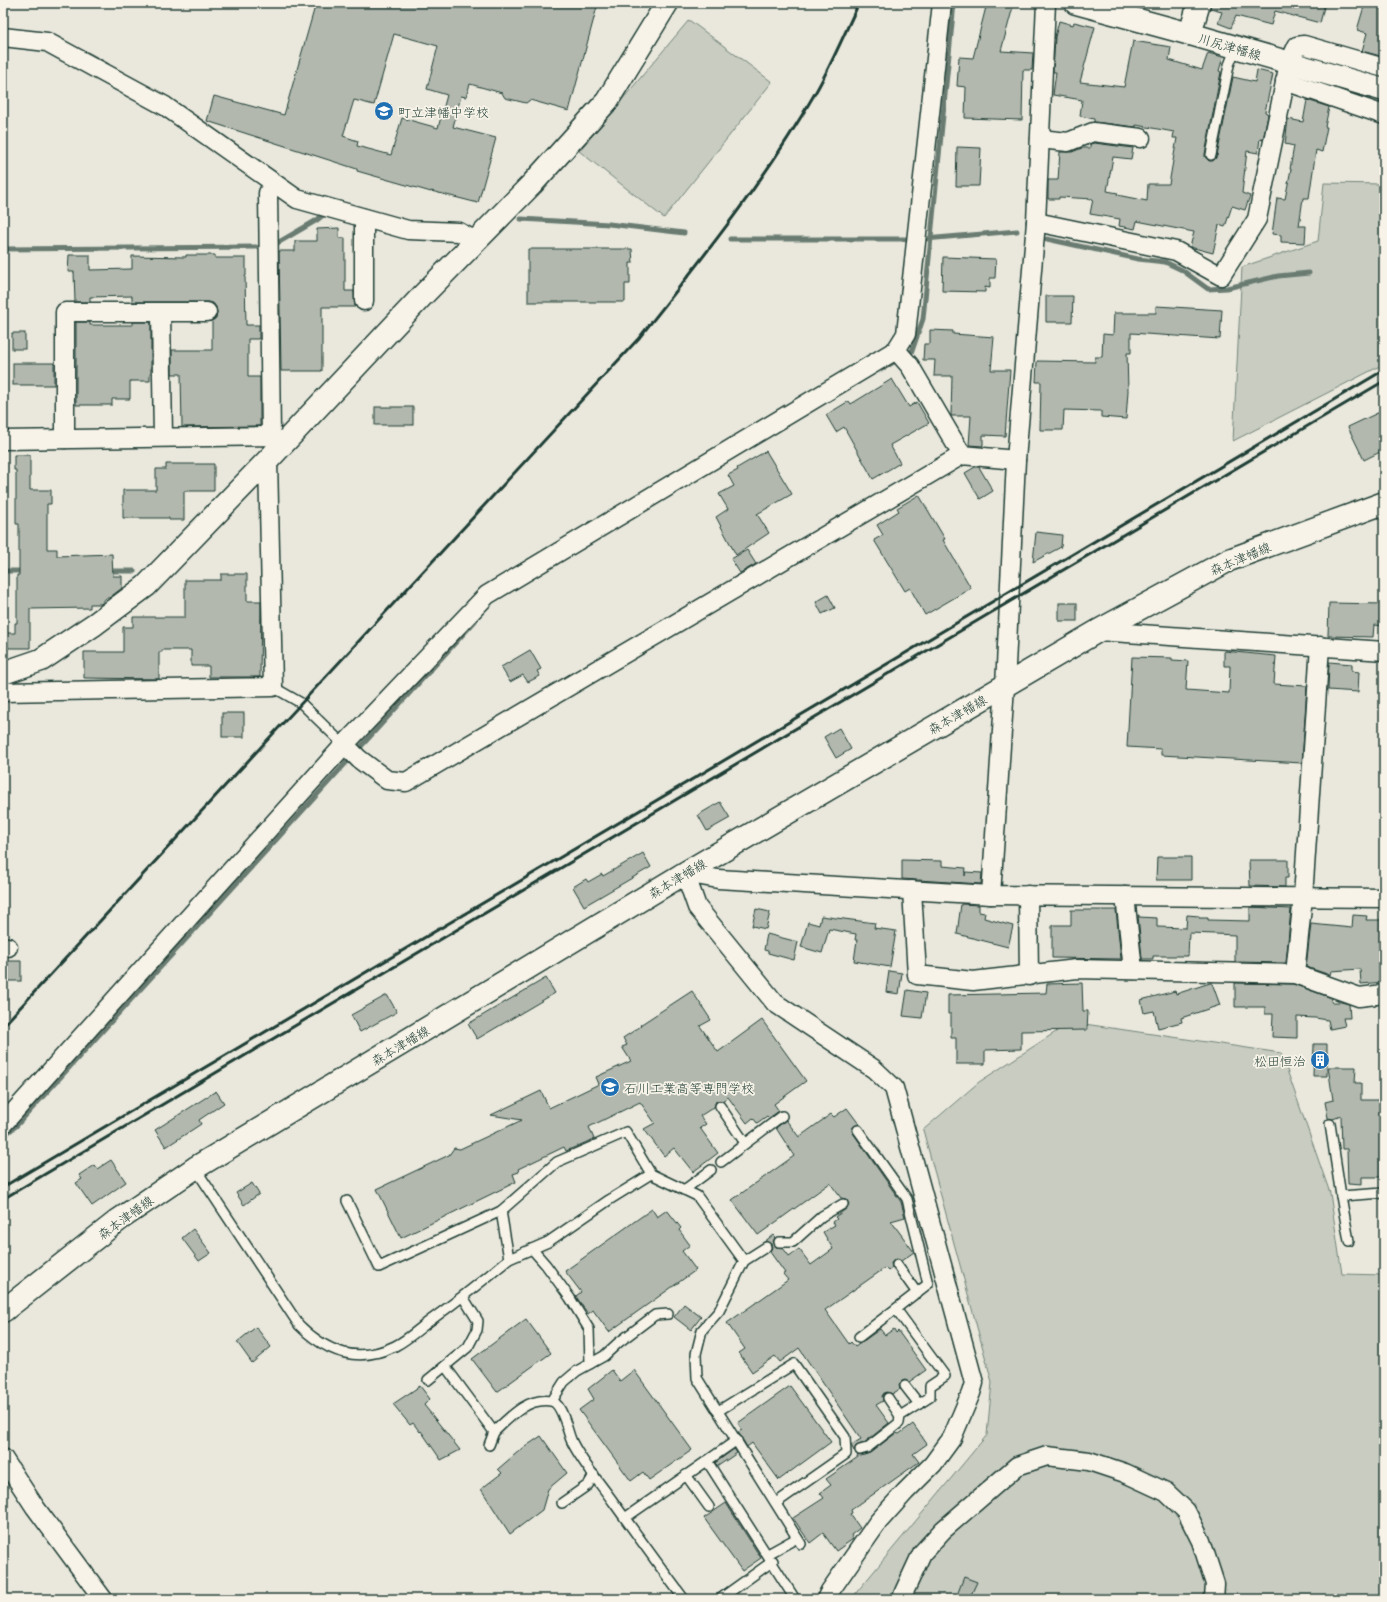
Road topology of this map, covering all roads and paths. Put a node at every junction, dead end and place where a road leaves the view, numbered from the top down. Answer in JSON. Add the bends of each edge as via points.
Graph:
{"nodes":[{"id":1,"x":667,"y":3,"type":"edge"},
{"id":2,"x":942,"y":3,"type":"edge"},
{"id":3,"x":1046,"y":3,"type":"edge"},
{"id":4,"x":1076,"y":3,"type":"edge"},
{"id":5,"x":1199,"y":3,"type":"edge"},
{"id":6,"x":1190,"y":34,"type":"junction"},
{"id":7,"x":3,"y":37,"type":"edge"},
{"id":8,"x":1236,"y":48,"type":"junction"},
{"id":9,"x":1384,"y":68,"type":"edge"},
{"id":10,"x":1287,"y":72,"type":"junction"},
{"id":11,"x":1384,"y":90,"type":"edge"},
{"id":12,"x":1384,"y":115,"type":"edge"},
{"id":13,"x":1141,"y":138,"type":"dead end"},
{"id":14,"x":1040,"y":139,"type":"junction"},
{"id":15,"x":1211,"y":155,"type":"dead end"},
{"id":16,"x":274,"y":183,"type":"junction"},
{"id":17,"x":364,"y":218,"type":"junction"},
{"id":18,"x":1036,"y":222,"type":"junction"},
{"id":19,"x":476,"y":241,"type":"junction"},
{"id":20,"x":364,"y":301,"type":"dead end"},
{"id":21,"x":207,"y":312,"type":"dead end"},
{"id":22,"x":161,"y":313,"type":"junction"},
{"id":23,"x":901,"y":356,"type":"junction"},
{"id":24,"x":164,"y":437,"type":"junction"},
{"id":25,"x":65,"y":439,"type":"junction"},
{"id":26,"x":3,"y":440,"type":"edge"},
{"id":27,"x":277,"y":440,"type":"junction"},
{"id":28,"x":962,"y":455,"type":"junction"},
{"id":29,"x":268,"y":460,"type":"junction"},
{"id":30,"x":1016,"y":460,"type":"junction"},
{"id":31,"x":1384,"y":503,"type":"edge"},
{"id":32,"x":1098,"y":632,"type":"junction"},
{"id":33,"x":1320,"y":646,"type":"junction"},
{"id":34,"x":1384,"y":651,"type":"edge"},
{"id":35,"x":3,"y":672,"type":"edge"},
{"id":36,"x":1005,"y":686,"type":"junction"},
{"id":37,"x":273,"y":687,"type":"junction"},
{"id":38,"x":3,"y":692,"type":"edge"},
{"id":39,"x":350,"y":750,"type":"junction"},
{"id":40,"x":685,"y":873,"type":"junction"},
{"id":41,"x":912,"y":890,"type":"junction"},
{"id":42,"x":991,"y":895,"type":"junction"},
{"id":43,"x":1028,"y":895,"type":"junction"},
{"id":44,"x":1125,"y":896,"type":"junction"},
{"id":45,"x":1303,"y":897,"type":"junction"},
{"id":46,"x":1384,"y":898,"type":"edge"},
{"id":47,"x":1133,"y":970,"type":"junction"},
{"id":48,"x":1295,"y":974,"type":"junction"},
{"id":49,"x":1030,"y":976,"type":"junction"},
{"id":50,"x":1384,"y":994,"type":"edge"},
{"id":51,"x":720,"y":1106,"type":"dead end"},
{"id":52,"x":782,"y":1116,"type":"dead end"},
{"id":53,"x":3,"y":1124,"type":"edge"},
{"id":54,"x":1330,"y":1124,"type":"dead end"},
{"id":55,"x":858,"y":1130,"type":"dead end"},
{"id":56,"x":745,"y":1143,"type":"junction"},
{"id":57,"x":721,"y":1162,"type":"dead end"},
{"id":58,"x":195,"y":1168,"type":"junction"},
{"id":59,"x":711,"y":1170,"type":"dead end"},
{"id":60,"x":651,"y":1174,"type":"junction"},
{"id":61,"x":684,"y":1190,"type":"junction"},
{"id":62,"x":1384,"y":1193,"type":"edge"},
{"id":63,"x":1341,"y":1196,"type":"junction"},
{"id":64,"x":347,"y":1201,"type":"dead end"},
{"id":65,"x":843,"y":1204,"type":"dead end"},
{"id":66,"x":501,"y":1211,"type":"junction"},
{"id":67,"x":1349,"y":1241,"type":"dead end"},
{"id":68,"x":779,"y":1242,"type":"dead end"},
{"id":69,"x":766,"y":1247,"type":"dead end"},
{"id":70,"x":532,"y":1249,"type":"junction"},
{"id":71,"x":509,"y":1259,"type":"junction"},
{"id":72,"x":744,"y":1261,"type":"junction"},
{"id":73,"x":897,"y":1265,"type":"dead end"},
{"id":74,"x":917,"y":1293,"type":"junction"},
{"id":75,"x":463,"y":1296,"type":"junction"},
{"id":76,"x":896,"y":1309,"type":"junction"},
{"id":77,"x":3,"y":1311,"type":"edge"},
{"id":78,"x":668,"y":1314,"type":"dead end"},
{"id":79,"x":859,"y":1337,"type":"dead end"},
{"id":80,"x":590,"y":1364,"type":"junction"},
{"id":81,"x":445,"y":1366,"type":"junction"},
{"id":82,"x":428,"y":1380,"type":"dead end"},
{"id":83,"x":905,"y":1386,"type":"dead end"},
{"id":84,"x":888,"y":1398,"type":"dead end"},
{"id":85,"x":552,"y":1401,"type":"junction"},
{"id":86,"x":919,"y":1404,"type":"junction"},
{"id":87,"x":718,"y":1411,"type":"junction"},
{"id":88,"x":900,"y":1416,"type":"junction"},
{"id":89,"x":494,"y":1432,"type":"junction"},
{"id":90,"x":737,"y":1440,"type":"junction"},
{"id":91,"x":489,"y":1445,"type":"dead end"},
{"id":92,"x":853,"y":1452,"type":"junction"},
{"id":93,"x":3,"y":1458,"type":"edge"},
{"id":94,"x":707,"y":1461,"type":"junction"},
{"id":95,"x":594,"y":1475,"type":"junction"},
{"id":96,"x":686,"y":1475,"type":"junction"},
{"id":97,"x":562,"y":1503,"type":"dead end"},
{"id":98,"x":776,"y":1503,"type":"junction"},
{"id":99,"x":708,"y":1507,"type":"dead end"},
{"id":100,"x":625,"y":1518,"type":"junction"},
{"id":101,"x":770,"y":1558,"type":"junction"},
{"id":102,"x":103,"y":1599,"type":"edge"},
{"id":103,"x":684,"y":1599,"type":"edge"},
{"id":104,"x":720,"y":1599,"type":"edge"},
{"id":105,"x":796,"y":1599,"type":"edge"},
{"id":106,"x":826,"y":1599,"type":"edge"},
{"id":107,"x":902,"y":1599,"type":"edge"},
{"id":108,"x":1214,"y":1599,"type":"edge"}],
"edges":[{"from":1,"to":19,"type":"main road","via":[[607,101]]},
{"from":2,"to":23,"type":"street","via":[[906,334]]},
{"from":3,"to":14,"type":"street"},
{"from":4,"to":6,"type":"main road","name":"川尻津幡線"},
{"from":5,"to":6,"type":"main road"},
{"from":6,"to":8,"type":"main road","name":"川尻津幡線"},
{"from":7,"to":16,"type":"street","via":[[47,42],[165,106]]},
{"from":8,"to":10,"type":"main road","name":"川尻津幡線"},
{"from":8,"to":15,"type":"lane","via":[[1229,65]]},
{"from":9,"to":10,"type":"street","via":[[1304,45],[1297,46]]},
{"from":10,"to":11,"type":"main road","name":"川尻津幡線"},
{"from":10,"to":12,"type":"street"},
{"from":10,"to":18,"type":"street","via":[[1257,219],[1221,276],[1176,251]]},
{"from":13,"to":14,"type":"street","via":[[1093,132],[1068,142]]},
{"from":14,"to":18,"type":"street"},
{"from":16,"to":17,"type":"street","via":[[297,199]]},
{"from":16,"to":27,"type":"street","via":[[268,193]]},
{"from":17,"to":19,"type":"street","via":[[408,230],[459,232]]},
{"from":17,"to":20,"type":"street"},
{"from":18,"to":30,"type":"street"},
{"from":19,"to":27,"type":"main road"},
{"from":21,"to":22,"type":"street"},
{"from":22,"to":24,"type":"street"},
{"from":22,"to":25,"type":"street","via":[[65,312]]},
{"from":23,"to":28,"type":"street"},
{"from":23,"to":39,"type":"street","via":[[487,595]]},
{"from":24,"to":25,"type":"street"},
{"from":24,"to":27,"type":"street"},
{"from":25,"to":26,"type":"street"},
{"from":27,"to":29,"type":"main road"},
{"from":28,"to":30,"type":"street"},
{"from":28,"to":39,"type":"street","via":[[406,782],[387,780]]},
{"from":29,"to":35,"type":"main road","via":[[146,586],[41,660]]},
{"from":29,"to":37,"type":"street"},
{"from":30,"to":36,"type":"street"},
{"from":31,"to":32,"type":"main road","name":"森本津幡線","via":[[1229,560]]},
{"from":32,"to":33,"type":"street"},
{"from":32,"to":36,"type":"main road","name":"森本津幡線"},
{"from":33,"to":34,"type":"street"},
{"from":33,"to":45,"type":"street"},
{"from":36,"to":40,"type":"main road","name":"森本津幡線"},
{"from":36,"to":42,"type":"street"},
{"from":37,"to":38,"type":"street"},
{"from":37,"to":39,"type":"lane","via":[[301,703]]},
{"from":39,"to":53,"type":"street"},
{"from":40,"to":41,"type":"street","via":[[718,879]]},
{"from":40,"to":58,"type":"main road","name":"森本津幡線"},
{"from":40,"to":106,"type":"street","via":[[697,907],[775,1003],[874,1069],[894,1088],[974,1383],[952,1438],[934,1464],[878,1522]]},
{"from":41,"to":42,"type":"street"},
{"from":41,"to":49,"type":"street","via":[[917,975],[973,981]]},
{"from":42,"to":43,"type":"street"},
{"from":43,"to":44,"type":"street"},
{"from":43,"to":49,"type":"street"},
{"from":44,"to":45,"type":"street"},
{"from":44,"to":47,"type":"street"},
{"from":45,"to":46,"type":"street"},
{"from":45,"to":48,"type":"street"},
{"from":47,"to":48,"type":"street"},
{"from":47,"to":49,"type":"street","via":[[1077,969]]},
{"from":48,"to":50,"type":"street","via":[[1341,996]]},
{"from":51,"to":56,"type":"lane"},
{"from":52,"to":56,"type":"lane"},
{"from":54,"to":63,"type":"lane"},
{"from":55,"to":74,"type":"lane","via":[[907,1199],[928,1284]]},
{"from":56,"to":57,"type":"lane"},
{"from":58,"to":75,"type":"lane","via":[[299,1325],[324,1346],[356,1355],[378,1353],[396,1345]]},
{"from":58,"to":77,"type":"main road","name":"森本津幡線","via":[[120,1219]]},
{"from":59,"to":61,"type":"lane"},
{"from":60,"to":61,"type":"lane"},
{"from":60,"to":66,"type":"lane","via":[[626,1132],[557,1162]]},
{"from":60,"to":70,"type":"lane","via":[[548,1242]]},
{"from":61,"to":72,"type":"lane","via":[[697,1196]]},
{"from":62,"to":63,"type":"lane"},
{"from":63,"to":67,"type":"lane"},
{"from":64,"to":66,"type":"lane","via":[[379,1267]]},
{"from":65,"to":68,"type":"lane","via":[[822,1216],[793,1242]]},
{"from":66,"to":71,"type":"lane"},
{"from":69,"to":72,"type":"lane"},
{"from":70,"to":71,"type":"lane"},
{"from":70,"to":80,"type":"lane","via":[[570,1298],[588,1329]]},
{"from":71,"to":75,"type":"lane"},
{"from":72,"to":87,"type":"lane","via":[[719,1311],[702,1330],[696,1354],[697,1378]]},
{"from":73,"to":74,"type":"lane"},
{"from":74,"to":76,"type":"lane"},
{"from":75,"to":81,"type":"lane","via":[[478,1321],[477,1330],[468,1347]]},
{"from":76,"to":79,"type":"lane"},
{"from":76,"to":86,"type":"lane","via":[[944,1376],[930,1386],[930,1397]]},
{"from":78,"to":80,"type":"lane","via":[[655,1315],[604,1356]]},
{"from":80,"to":85,"type":"lane","via":[[564,1382]]},
{"from":81,"to":82,"type":"lane"},
{"from":81,"to":89,"type":"lane"},
{"from":83,"to":86,"type":"lane"},
{"from":84,"to":88,"type":"lane"},
{"from":85,"to":89,"type":"lane","via":[[524,1406]]},
{"from":85,"to":95,"type":"lane","via":[[559,1406],[572,1442]]},
{"from":86,"to":88,"type":"lane"},
{"from":87,"to":90,"type":"lane"},
{"from":87,"to":92,"type":"lane","via":[[794,1364]]},
{"from":88,"to":92,"type":"lane","via":[[899,1423],[867,1448]]},
{"from":89,"to":91,"type":"lane"},
{"from":90,"to":94,"type":"lane"},
{"from":90,"to":98,"type":"lane"},
{"from":92,"to":98,"type":"lane"},
{"from":93,"to":102,"type":"street","via":[[34,1507]]},
{"from":94,"to":96,"type":"lane"},
{"from":94,"to":101,"type":"lane"},
{"from":95,"to":97,"type":"lane","via":[[588,1485]]},
{"from":95,"to":100,"type":"lane"},
{"from":96,"to":99,"type":"lane"},
{"from":96,"to":100,"type":"lane"},
{"from":98,"to":101,"type":"lane","via":[[799,1541]]},
{"from":100,"to":103,"type":"lane"},
{"from":101,"to":104,"type":"lane"},
{"from":101,"to":105,"type":"lane"},
{"from":107,"to":108,"type":"street","via":[[922,1553],[943,1530],[1016,1466],[1047,1456],[1088,1461],[1125,1473],[1166,1492],[1186,1511],[1201,1541],[1214,1584]]}]}
